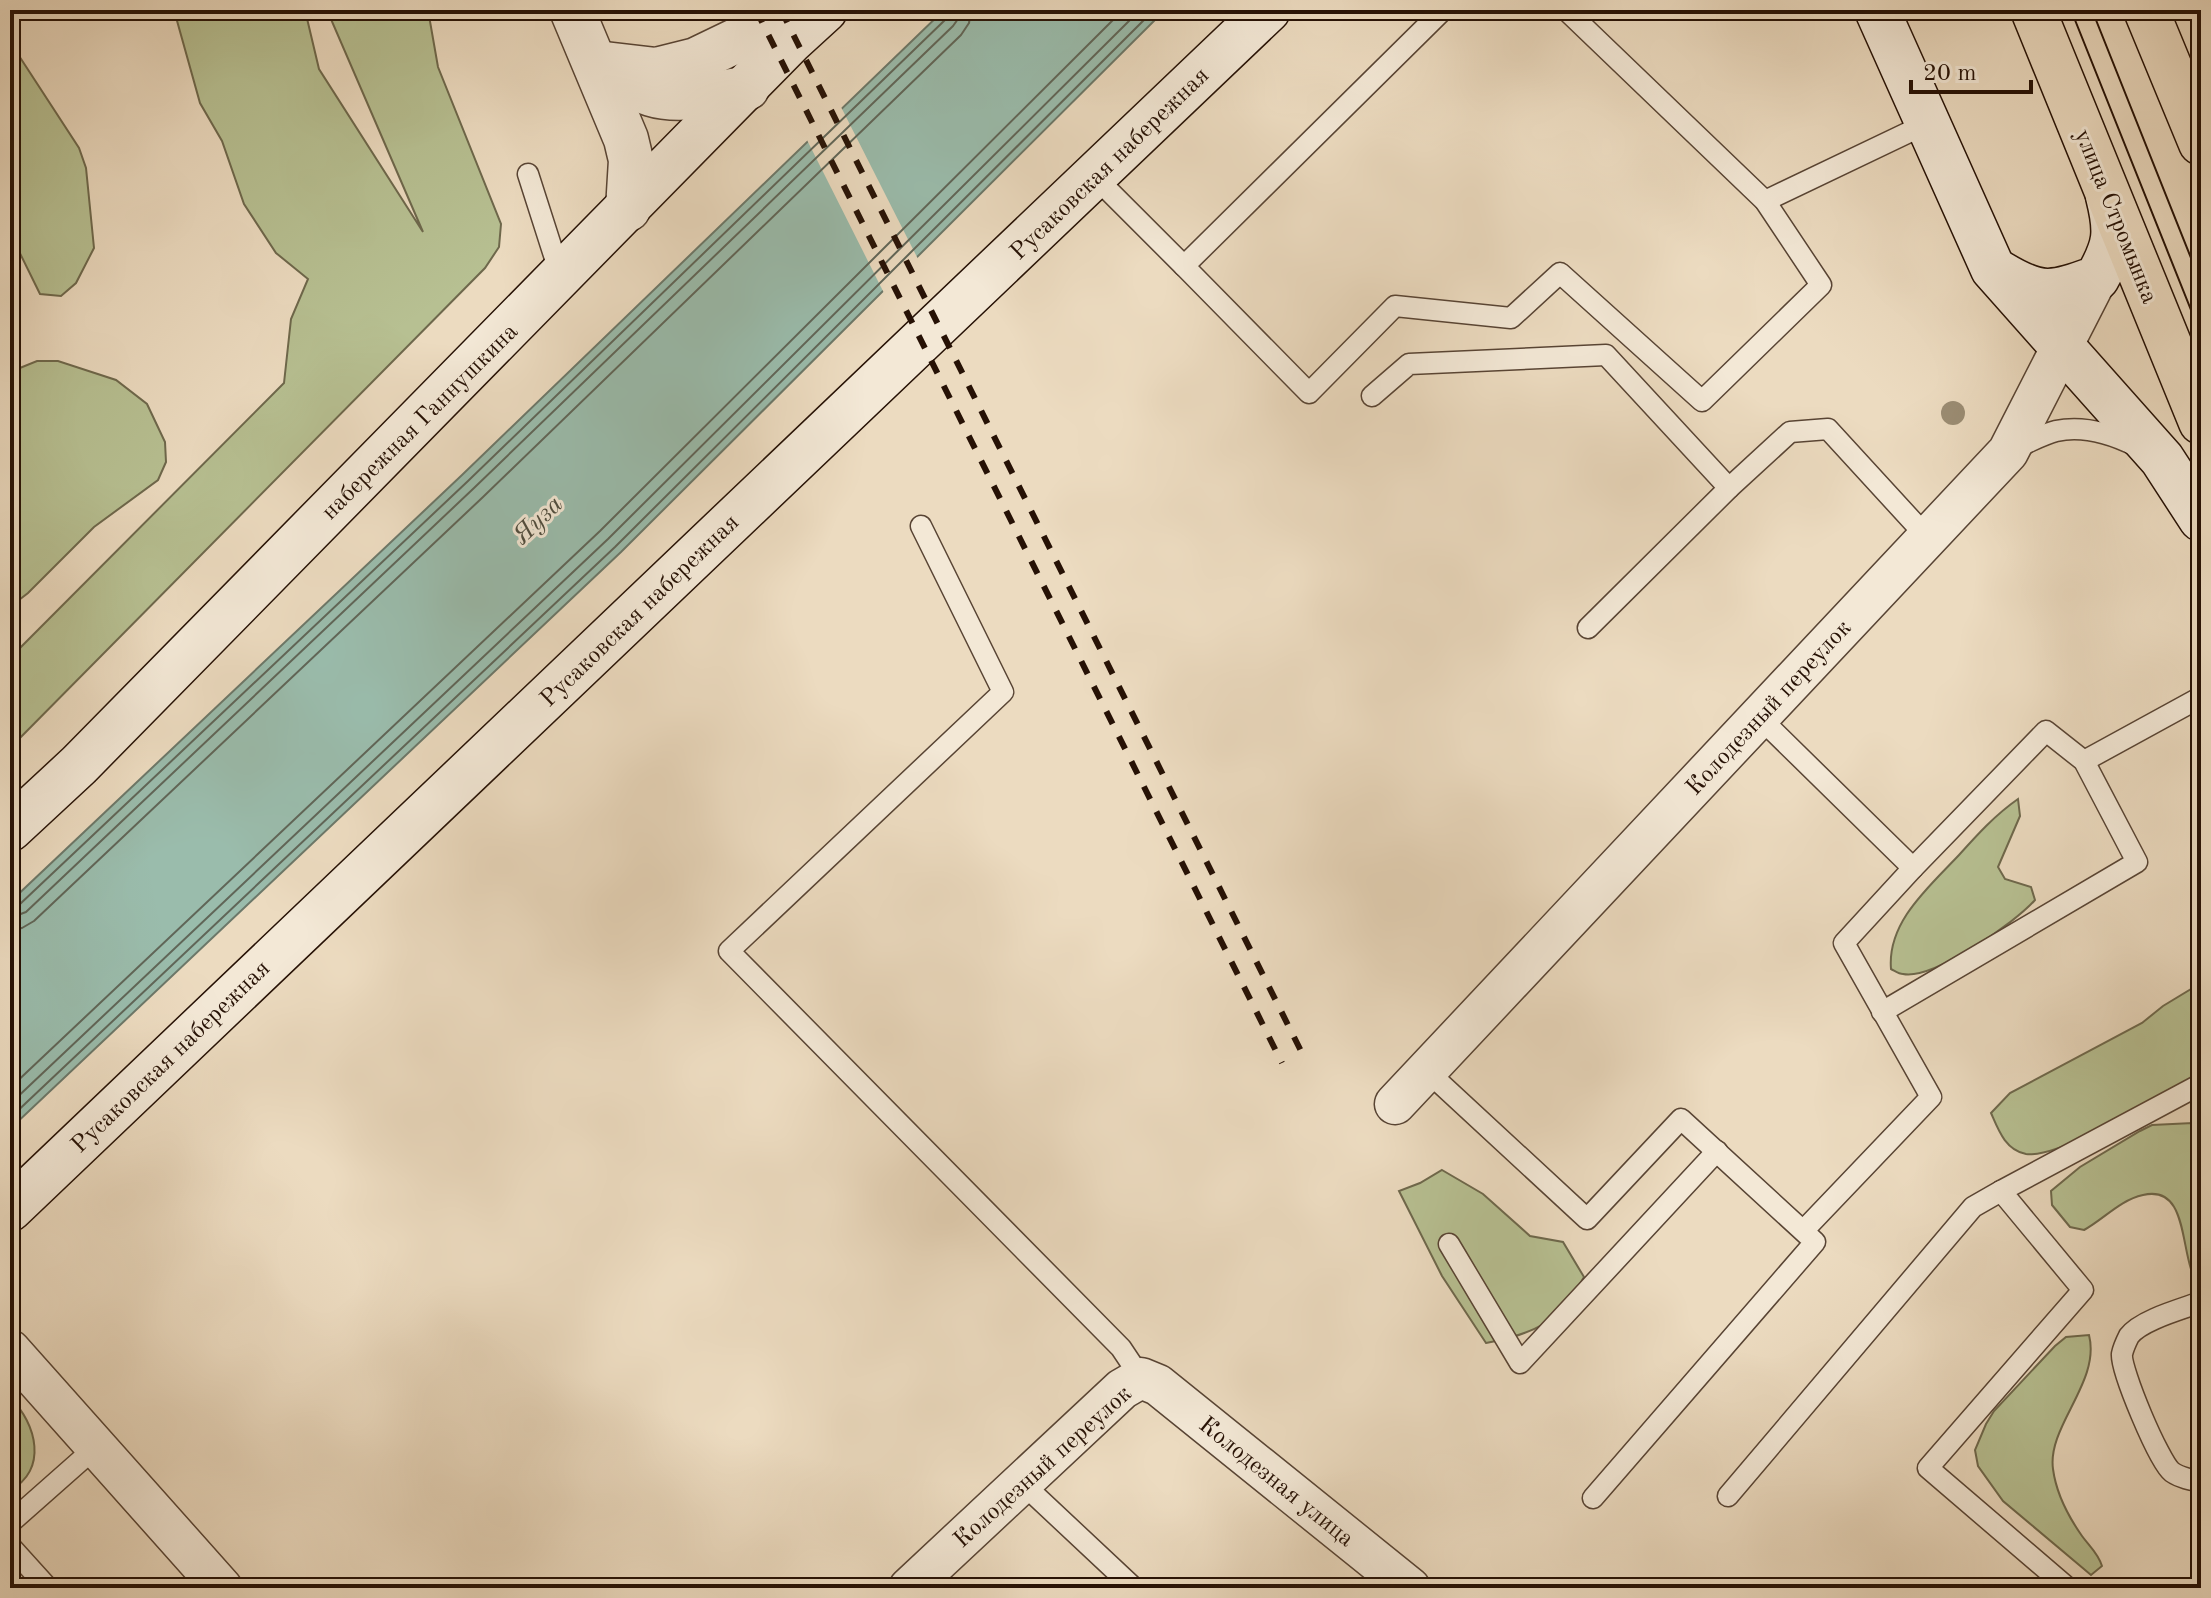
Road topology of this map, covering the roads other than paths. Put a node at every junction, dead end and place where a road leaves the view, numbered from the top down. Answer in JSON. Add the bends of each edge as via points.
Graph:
{"nodes":[{"id":1,"x":572,"y":10,"type":"edge"},
{"id":2,"x":764,"y":10,"type":"edge"},
{"id":3,"x":825,"y":10,"type":"edge"},
{"id":4,"x":1268,"y":10,"type":"edge"},
{"id":5,"x":1443,"y":10,"type":"edge"},
{"id":6,"x":1566,"y":10,"type":"edge"},
{"id":7,"x":1877,"y":10,"type":"edge"},
{"id":8,"x":2033,"y":10,"type":"edge"},
{"id":9,"x":2146,"y":10,"type":"edge"},
{"id":10,"x":596,"y":63,"type":"junction"},
{"id":11,"x":747,"y":88,"type":"junction"},
{"id":12,"x":1926,"y":124,"type":"junction"},
{"id":13,"x":2201,"y":143,"type":"edge"},
{"id":14,"x":528,"y":174,"type":"dead end"},
{"id":15,"x":1095,"y":177,"type":"junction"},
{"id":16,"x":2107,"y":189,"type":"junction"},
{"id":17,"x":1765,"y":201,"type":"junction"},
{"id":18,"x":628,"y":209,"type":"junction"},
{"id":19,"x":1184,"y":266,"type":"junction"},
{"id":20,"x":1993,"y":269,"type":"junction"},
{"id":21,"x":561,"y":277,"type":"junction"},
{"id":22,"x":2097,"y":278,"type":"junction"},
{"id":23,"x":2061,"y":348,"type":"junction"},
{"id":24,"x":1372,"y":396,"type":"dead end"},
{"id":25,"x":2201,"y":422,"type":"edge"},
{"id":26,"x":2008,"y":452,"type":"junction"},
{"id":27,"x":2162,"y":459,"type":"junction"},
{"id":28,"x":1729,"y":488,"type":"junction"},
{"id":29,"x":2201,"y":519,"type":"edge"},
{"id":30,"x":921,"y":526,"type":"dead end"},
{"id":31,"x":1927,"y":537,"type":"junction"},
{"id":32,"x":1588,"y":628,"type":"dead end"},
{"id":33,"x":2201,"y":697,"type":"edge"},
{"id":34,"x":1759,"y":717,"type":"junction"},
{"id":35,"x":2084,"y":761,"type":"junction"},
{"id":36,"x":10,"y":829,"type":"edge"},
{"id":37,"x":1913,"y":868,"type":"junction"},
{"id":38,"x":1882,"y":1012,"type":"junction"},
{"id":39,"x":1427,"y":1071,"type":"junction"},
{"id":40,"x":2201,"y":1084,"type":"edge"},
{"id":41,"x":1395,"y":1104,"type":"dead end"},
{"id":42,"x":1717,"y":1151,"type":"junction"},
{"id":43,"x":2001,"y":1191,"type":"junction"},
{"id":44,"x":10,"y":1209,"type":"edge"},
{"id":45,"x":1804,"y":1230,"type":"junction"},
{"id":46,"x":1449,"y":1244,"type":"dead end"},
{"id":47,"x":2201,"y":1302,"type":"edge"},
{"id":48,"x":10,"y":1350,"type":"edge"},
{"id":49,"x":1141,"y":1378,"type":"junction"},
{"id":50,"x":96,"y":1447,"type":"junction"},
{"id":51,"x":2201,"y":1481,"type":"edge"},
{"id":52,"x":1022,"y":1483,"type":"junction"},
{"id":53,"x":1728,"y":1496,"type":"dead end"},
{"id":54,"x":1593,"y":1498,"type":"dead end"},
{"id":55,"x":10,"y":1523,"type":"edge"},
{"id":56,"x":10,"y":1546,"type":"edge"},
{"id":57,"x":48,"y":1588,"type":"edge"},
{"id":58,"x":222,"y":1588,"type":"edge"},
{"id":59,"x":909,"y":1588,"type":"edge"},
{"id":60,"x":1134,"y":1588,"type":"edge"},
{"id":61,"x":1410,"y":1588,"type":"edge"},
{"id":62,"x":2068,"y":1588,"type":"edge"}],
"edges":[{"from":1,"to":10,"type":"main road"},
{"from":2,"to":10,"type":"main road","via":[[750,34],[696,60],[656,70]]},
{"from":3,"to":11,"type":"main road","name":"набережная Ганнушкина"},
{"from":4,"to":15,"type":"main road","name":"Русаковская набережная"},
{"from":5,"to":19,"type":"lane"},
{"from":6,"to":17,"type":"lane"},
{"from":7,"to":12,"type":"main road"},
{"from":8,"to":16,"type":"main road","name":"улица Стромынка"},
{"from":9,"to":13,"type":"main road"},
{"from":10,"to":11,"type":"main road","via":[[651,94],[686,97]]},
{"from":10,"to":18,"type":"main road","via":[[631,160]]},
{"from":11,"to":18,"type":"main road","name":"набережная Ганнушкина"},
{"from":12,"to":17,"type":"lane"},
{"from":12,"to":20,"type":"main road"},
{"from":14,"to":21,"type":"lane"},
{"from":15,"to":19,"type":"lane"},
{"from":15,"to":44,"type":"main road","name":"Русаковская набережная"},
{"from":16,"to":22,"type":"main road","via":[[2115,227],[2109,257]]},
{"from":16,"to":25,"type":"main road","name":"улица Стромынка"},
{"from":17,"to":19,"type":"lane","via":[[1821,285],[1702,401],[1560,273],[1511,318],[1395,306],[1309,393]]},
{"from":18,"to":21,"type":"main road","name":"набережная Ганнушкина"},
{"from":20,"to":22,"type":"main road","via":[[2041,292]]},
{"from":20,"to":23,"type":"main road"},
{"from":21,"to":36,"type":"main road","name":"набережная Ганнушкина"},
{"from":22,"to":23,"type":"street","name":"Колодезный переулок"},
{"from":23,"to":26,"type":"street","name":"Колодезный переулок"},
{"from":23,"to":27,"type":"main road"},
{"from":24,"to":28,"type":"lane","via":[[1409,364],[1606,355]]},
{"from":26,"to":27,"type":"lane","via":[[2055,431],[2088,430],[2117,436]]},
{"from":26,"to":31,"type":"street","name":"Колодезный переулок"},
{"from":27,"to":29,"type":"main road"},
{"from":28,"to":31,"type":"lane","via":[[1790,432],[1828,429]]},
{"from":28,"to":32,"type":"lane"},
{"from":30,"to":49,"type":"lane","via":[[1003,692],[729,951],[1121,1348]]},
{"from":31,"to":34,"type":"street","name":"Колодезный переулок"},
{"from":33,"to":35,"type":"lane"},
{"from":34,"to":37,"type":"lane"},
{"from":34,"to":39,"type":"street","name":"Колодезный переулок"},
{"from":35,"to":37,"type":"lane","via":[[2046,731]]},
{"from":35,"to":38,"type":"lane","via":[[2137,862]]},
{"from":37,"to":38,"type":"lane","via":[[1844,943]]},
{"from":38,"to":45,"type":"lane","via":[[1931,1097]]},
{"from":39,"to":41,"type":"street","name":"Колодезный переулок"},
{"from":39,"to":42,"type":"lane","via":[[1587,1219],[1681,1119]]},
{"from":40,"to":43,"type":"lane"},
{"from":42,"to":45,"type":"lane"},
{"from":42,"to":46,"type":"lane","via":[[1520,1363]]},
{"from":43,"to":53,"type":"lane","via":[[1973,1207]]},
{"from":43,"to":62,"type":"lane","via":[[2083,1290],[1928,1468]]},
{"from":45,"to":54,"type":"lane","via":[[1815,1242]]},
{"from":47,"to":51,"type":"lane","via":[[2145,1324],[2129,1336],[2122,1355],[2158,1454],[2172,1472]]},
{"from":48,"to":50,"type":"street"},
{"from":49,"to":52,"type":"street","name":"Колодезный переулок","via":[[1122,1389]]},
{"from":49,"to":61,"type":"street","name":"Колодезная улица","via":[[1158,1385]]},
{"from":50,"to":55,"type":"lane"},
{"from":50,"to":58,"type":"street"},
{"from":52,"to":59,"type":"street","name":"Колодезный переулок"},
{"from":52,"to":60,"type":"lane"},
{"from":56,"to":57,"type":"lane"}]}
